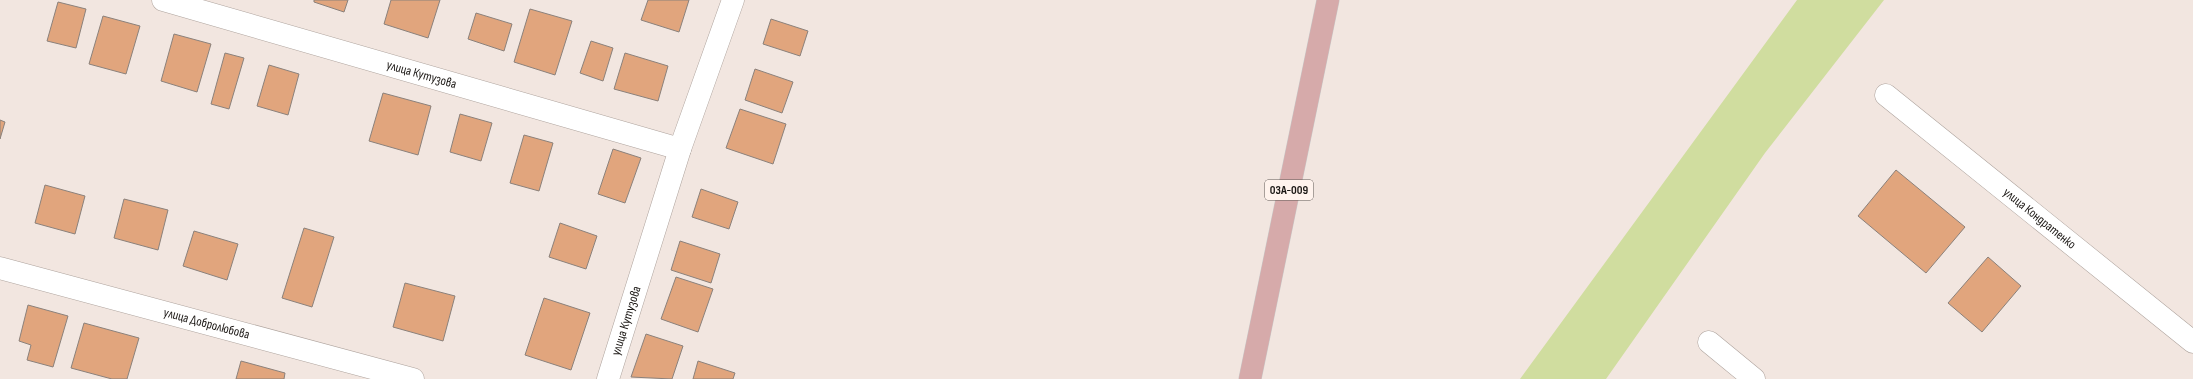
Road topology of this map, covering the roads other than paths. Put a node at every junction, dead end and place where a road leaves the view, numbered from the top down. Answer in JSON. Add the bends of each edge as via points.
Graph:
{"nodes":[{"id":1,"x":163,"y":0,"type":"edge"},
{"id":2,"x":733,"y":0,"type":"edge"},
{"id":3,"x":1328,"y":0,"type":"edge"},
{"id":4,"x":1886,"y":95,"type":"dead end"},
{"id":5,"x":680,"y":149,"type":"junction"},
{"id":6,"x":0,"y":268,"type":"edge"},
{"id":7,"x":1709,"y":342,"type":"dead end"},
{"id":8,"x":2193,"y":342,"type":"edge"},
{"id":9,"x":413,"y":379,"type":"edge"},
{"id":10,"x":608,"y":379,"type":"edge"},
{"id":11,"x":1250,"y":379,"type":"edge"},
{"id":12,"x":1754,"y":379,"type":"edge"}],
"edges":[{"from":1,"to":5,"type":"street","name":"улица Кутузова"},
{"from":2,"to":5,"type":"street","name":"улица Кутузова"},
{"from":3,"to":11,"type":"main road","number":"03А-009"},
{"from":4,"to":8,"type":"street","name":"улица Кондратенко"},
{"from":5,"to":10,"type":"street","name":"улица Кутузова"},
{"from":6,"to":9,"type":"street","name":"улица Добролюбова"},
{"from":7,"to":12,"type":"street"}]}
